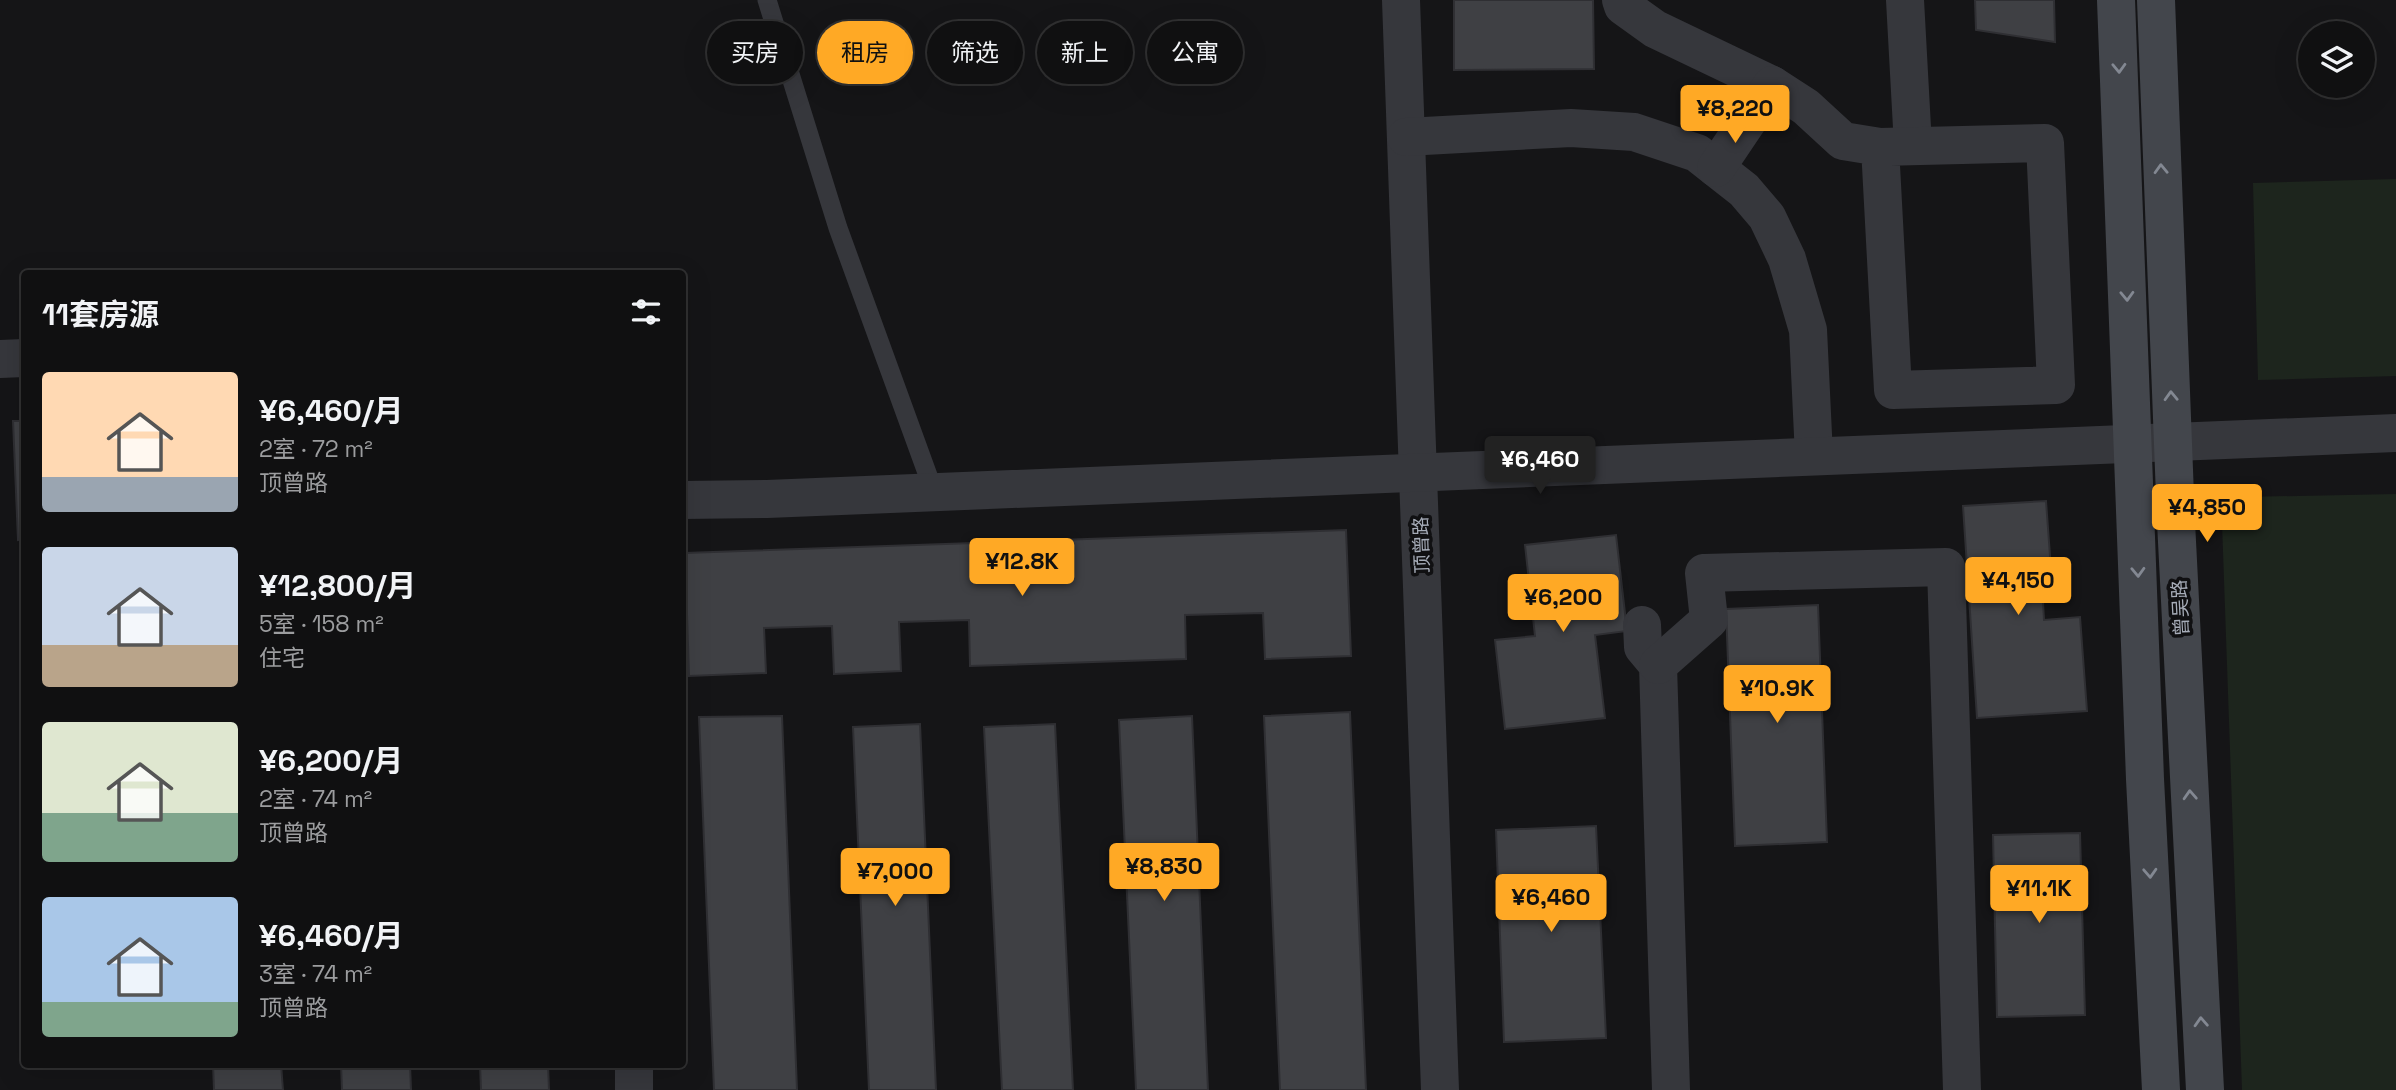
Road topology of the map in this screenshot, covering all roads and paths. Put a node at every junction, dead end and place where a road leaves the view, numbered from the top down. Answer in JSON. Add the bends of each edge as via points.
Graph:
{"nodes":[{"id":1,"x":767,"y":0,"type":"edge"},
{"id":2,"x":1401,"y":0,"type":"edge"},
{"id":3,"x":1621,"y":0,"type":"edge"},
{"id":4,"x":1905,"y":0,"type":"edge"},
{"id":5,"x":2116,"y":0,"type":"edge"},
{"id":6,"x":2156,"y":0,"type":"edge"},
{"id":7,"x":1772,"y":85,"type":"junction"},
{"id":8,"x":1406,"y":137,"type":"junction"},
{"id":9,"x":1897,"y":147,"type":"junction"},
{"id":10,"x":1716,"y":168,"type":"junction"},
{"id":11,"x":21,"y":358,"type":"edge"},
{"id":12,"x":0,"y":359,"type":"edge"},
{"id":13,"x":2396,"y":433,"type":"edge"},
{"id":14,"x":2172,"y":442,"type":"junction"},
{"id":15,"x":2133,"y":443,"type":"junction"},
{"id":16,"x":1814,"y":456,"type":"junction"},
{"id":17,"x":1418,"y":471,"type":"junction"},
{"id":18,"x":934,"y":492,"type":"junction"},
{"id":19,"x":686,"y":500,"type":"edge"},
{"id":20,"x":1642,"y":625,"type":"dead end"},
{"id":21,"x":1658,"y":665,"type":"junction"},
{"id":22,"x":634,"y":1068,"type":"edge"},
{"id":23,"x":634,"y":1090,"type":"edge"},
{"id":24,"x":1440,"y":1090,"type":"edge"},
{"id":25,"x":1671,"y":1090,"type":"edge"},
{"id":26,"x":1962,"y":1090,"type":"edge"},
{"id":27,"x":2161,"y":1090,"type":"edge"},
{"id":28,"x":2204,"y":1090,"type":"edge"}],
"edges":[{"from":1,"to":18,"type":"lane","via":[[838,228]]},
{"from":2,"to":8,"type":"street","name":"顶曾路"},
{"from":3,"to":7,"type":"street","via":[[1656,29]]},
{"from":4,"to":9,"type":"street"},
{"from":5,"to":15,"type":"street","one_way":true},
{"from":14,"to":6,"type":"street","name":"曾吴路","one_way":true},
{"from":7,"to":9,"type":"street","via":[[1806,107],[1843,141]]},
{"from":7,"to":10,"type":"street"},
{"from":8,"to":10,"type":"street","via":[[1572,128],[1634,132],[1697,153]]},
{"from":8,"to":17,"type":"street","name":"顶曾路"},
{"from":9,"to":9,"type":"street","via":[[2045,143],[2056,384],[1893,390]]},
{"from":10,"to":16,"type":"street","via":[[1768,217],[1787,259],[1808,330]]},
{"from":11,"to":12,"type":"street"},
{"from":13,"to":14,"type":"street"},
{"from":14,"to":15,"type":"street"},
{"from":28,"to":14,"type":"street","name":"曾吴路","one_way":true},
{"from":15,"to":16,"type":"street"},
{"from":15,"to":27,"type":"street","one_way":true},
{"from":16,"to":17,"type":"street"},
{"from":17,"to":18,"type":"street"},
{"from":17,"to":24,"type":"street","name":"顶曾路"},
{"from":18,"to":19,"type":"street"},
{"from":20,"to":21,"type":"street","via":[[1643,647]]},
{"from":21,"to":25,"type":"street"},
{"from":21,"to":26,"type":"street","via":[[1709,620],[1704,573],[1946,568]]},
{"from":22,"to":23,"type":"street"}]}
